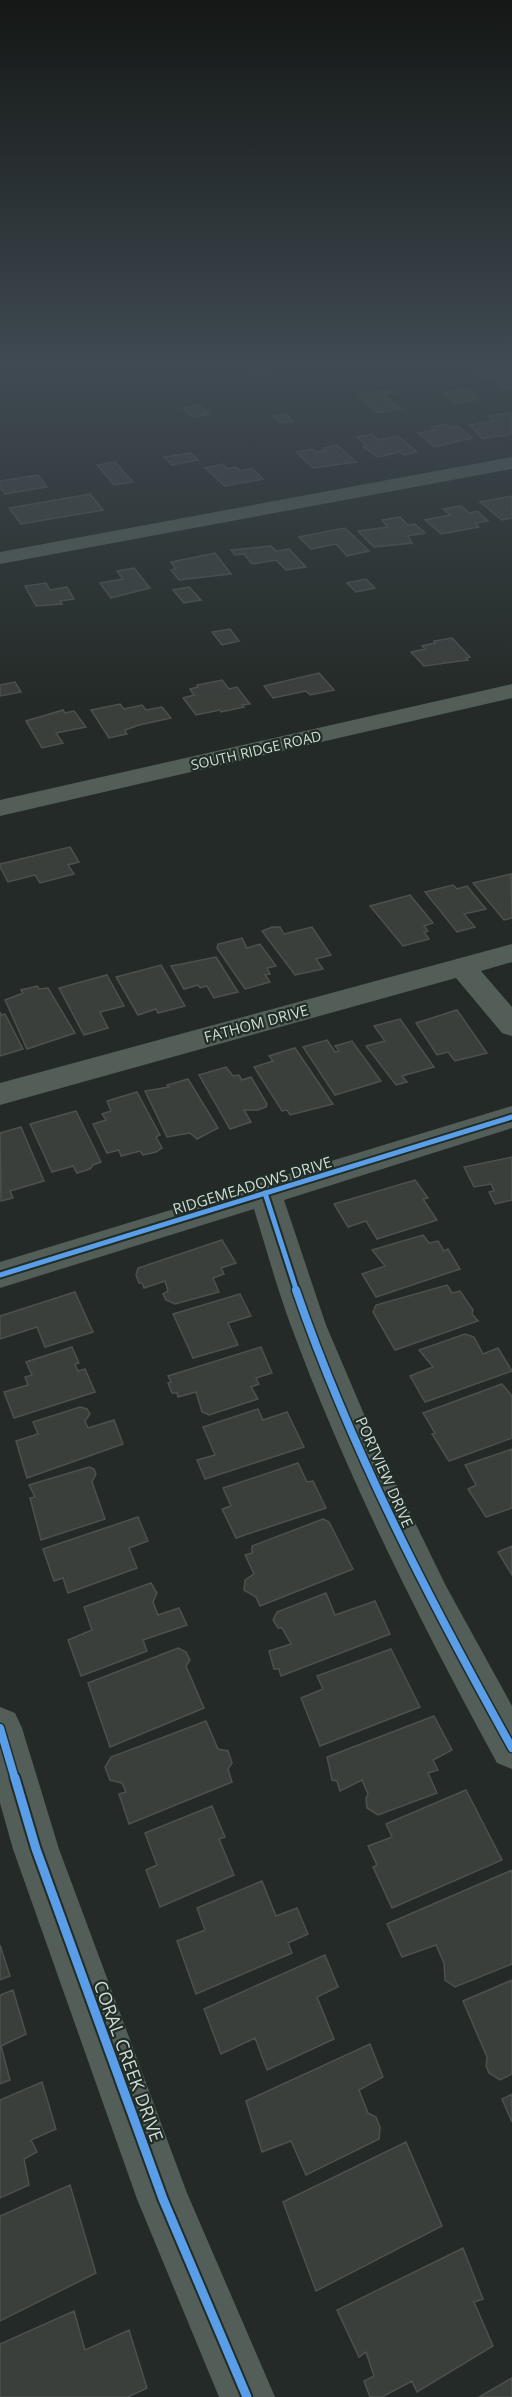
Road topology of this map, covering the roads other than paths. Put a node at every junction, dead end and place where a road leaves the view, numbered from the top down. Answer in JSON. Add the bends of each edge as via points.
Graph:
{"nodes":[{"id":1,"x":427,"y":479,"type":"edge"},
{"id":2,"x":0,"y":558,"type":"edge"},
{"id":3,"x":512,"y":691,"type":"edge"},
{"id":4,"x":0,"y":808,"type":"edge"},
{"id":5,"x":512,"y":953,"type":"edge"},
{"id":6,"x":462,"y":967,"type":"junction"},
{"id":7,"x":512,"y":1026,"type":"edge"},
{"id":8,"x":0,"y":1094,"type":"edge"},
{"id":9,"x":512,"y":1117,"type":"edge"},
{"id":10,"x":265,"y":1193,"type":"junction"},
{"id":11,"x":0,"y":1275,"type":"edge"},
{"id":12,"x":0,"y":1728,"type":"edge"},
{"id":13,"x":512,"y":1748,"type":"edge"},
{"id":14,"x":248,"y":2397,"type":"edge"}],
"edges":[{"from":1,"to":2,"type":"street"},
{"from":3,"to":4,"type":"street","name":"SOUTH RIDGE ROAD"},
{"from":5,"to":6,"type":"street","name":"FATHOM DRIVE"},
{"from":6,"to":7,"type":"street"},
{"from":6,"to":8,"type":"street","name":"FATHOM DRIVE"},
{"from":9,"to":10,"type":"street","name":"RIDGEMEADOWS DRIVE"},
{"from":10,"to":11,"type":"street","name":"RIDGEMEADOWS DRIVE"},
{"from":10,"to":13,"type":"street","name":"PORTVIEW DRIVE","via":[[315,1342],[354,1434],[453,1642]]},
{"from":12,"to":14,"type":"street","name":"CORAL CREEK DRIVE","via":[[36,1849],[163,2199]]}]}
